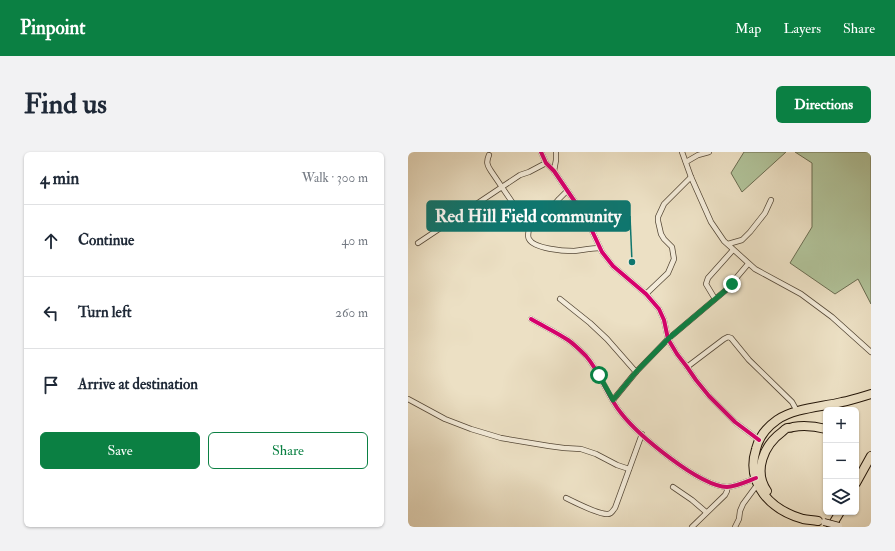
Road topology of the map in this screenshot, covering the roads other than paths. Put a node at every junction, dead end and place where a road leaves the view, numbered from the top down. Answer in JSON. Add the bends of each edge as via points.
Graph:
{"nodes":[{"id":1,"x":541,"y":152,"type":"edge"},
{"id":2,"x":556,"y":152,"type":"edge"},
{"id":3,"x":682,"y":152,"type":"edge"},
{"id":4,"x":709,"y":152,"type":"edge"},
{"id":5,"x":489,"y":155,"type":"dead end"},
{"id":6,"x":546,"y":162,"type":"junction"},
{"id":7,"x":686,"y":162,"type":"junction"},
{"id":8,"x":554,"y":171,"type":"junction"},
{"id":9,"x":691,"y":177,"type":"junction"},
{"id":10,"x":502,"y":188,"type":"junction"},
{"id":11,"x":567,"y":192,"type":"junction"},
{"id":12,"x":771,"y":200,"type":"dead end"},
{"id":13,"x":529,"y":227,"type":"junction"},
{"id":14,"x":418,"y":243,"type":"dead end"},
{"id":15,"x":728,"y":244,"type":"junction"},
{"id":16,"x":600,"y":248,"type":"junction"},
{"id":17,"x":733,"y":250,"type":"junction"},
{"id":18,"x":748,"y":264,"type":"junction"},
{"id":19,"x":646,"y":294,"type":"junction"},
{"id":20,"x":560,"y":299,"type":"dead end"},
{"id":21,"x":715,"y":299,"type":"junction"},
{"id":22,"x":531,"y":320,"type":"dead end"},
{"id":23,"x":668,"y":339,"type":"junction"},
{"id":24,"x":871,"y":352,"type":"edge"},
{"id":25,"x":687,"y":366,"type":"junction"},
{"id":26,"x":636,"y":372,"type":"junction"},
{"id":27,"x":871,"y":394,"type":"edge"},
{"id":28,"x":408,"y":399,"type":"edge"},
{"id":29,"x":613,"y":400,"type":"junction"},
{"id":30,"x":797,"y":411,"type":"junction"},
{"id":31,"x":823,"y":428,"type":"edge"},
{"id":32,"x":642,"y":434,"type":"junction"},
{"id":33,"x":758,"y":440,"type":"junction"},
{"id":34,"x":871,"y":456,"type":"edge"},
{"id":35,"x":629,"y":469,"type":"junction"},
{"id":36,"x":858,"y":479,"type":"edge"},
{"id":37,"x":756,"y":481,"type":"junction"},
{"id":38,"x":673,"y":487,"type":"dead end"},
{"id":39,"x":727,"y":487,"type":"junction"},
{"id":40,"x":566,"y":498,"type":"dead end"},
{"id":41,"x":706,"y":512,"type":"junction"},
{"id":42,"x":838,"y":515,"type":"edge"},
{"id":43,"x":831,"y":525,"type":"edge"},
{"id":44,"x":692,"y":527,"type":"edge"},
{"id":45,"x":735,"y":527,"type":"edge"}],
"edges":[{"from":1,"to":6,"type":"street"},
{"from":2,"to":8,"type":"street"},
{"from":3,"to":7,"type":"street"},
{"from":4,"to":7,"type":"street"},
{"from":5,"to":10,"type":"street","via":[[487,165]]},
{"from":6,"to":8,"type":"street"},
{"from":6,"to":10,"type":"street","via":[[520,175]]},
{"from":7,"to":9,"type":"street"},
{"from":8,"to":11,"type":"street"},
{"from":9,"to":15,"type":"street","via":[[711,222]]},
{"from":9,"to":19,"type":"street","via":[[664,204],[658,217],[661,234],[672,247],[674,260],[668,273]]},
{"from":10,"to":13,"type":"street"},
{"from":10,"to":14,"type":"street"},
{"from":11,"to":13,"type":"street","via":[[541,220]]},
{"from":11,"to":16,"type":"street","via":[[586,218]]},
{"from":12,"to":15,"type":"street","via":[[765,213],[750,232],[742,240]]},
{"from":13,"to":16,"type":"street","via":[[529,240],[541,247],[573,251]]},
{"from":15,"to":17,"type":"street"},
{"from":16,"to":19,"type":"street","via":[[613,266]]},
{"from":17,"to":18,"type":"street"},
{"from":17,"to":21,"type":"street","via":[[708,278],[706,284]]},
{"from":18,"to":21,"type":"street"},
{"from":18,"to":24,"type":"street","via":[[801,294],[832,317]]},
{"from":19,"to":23,"type":"street","via":[[659,309]]},
{"from":20,"to":26,"type":"street","via":[[607,339]]},
{"from":21,"to":23,"type":"street"},
{"from":22,"to":29,"type":"street","via":[[569,341],[586,356]]},
{"from":23,"to":25,"type":"street"},
{"from":23,"to":26,"type":"street"},
{"from":25,"to":30,"type":"street","via":[[724,339],[731,338],[748,360],[792,402]]},
{"from":25,"to":33,"type":"street","via":[[709,396]]},
{"from":26,"to":29,"type":"street"},
{"from":27,"to":30,"type":"highway"},
{"from":28,"to":35,"type":"street","via":[[471,430],[501,438],[581,449]]},
{"from":29,"to":32,"type":"street","via":[[621,413]]},
{"from":30,"to":33,"type":"highway","via":[[778,419]]},
{"from":31,"to":37,"type":"highway","via":[[812,426],[787,428],[767,447],[761,461],[761,477],[772,498],[780,506],[818,521],[804,520],[780,509],[771,502]]},
{"from":32,"to":35,"type":"street"},
{"from":32,"to":39,"type":"street","via":[[671,459],[702,479]]},
{"from":33,"to":37,"type":"highway","via":[[753,463]]},
{"from":34,"to":36,"type":"highway"},
{"from":35,"to":40,"type":"street","via":[[611,514],[597,512]]},
{"from":37,"to":39,"type":"street"},
{"from":37,"to":45,"type":"street","via":[[740,510]]},
{"from":38,"to":41,"type":"street"},
{"from":39,"to":41,"type":"street","via":[[725,496]]},
{"from":41,"to":44,"type":"street"},
{"from":42,"to":43,"type":"highway"}]}
